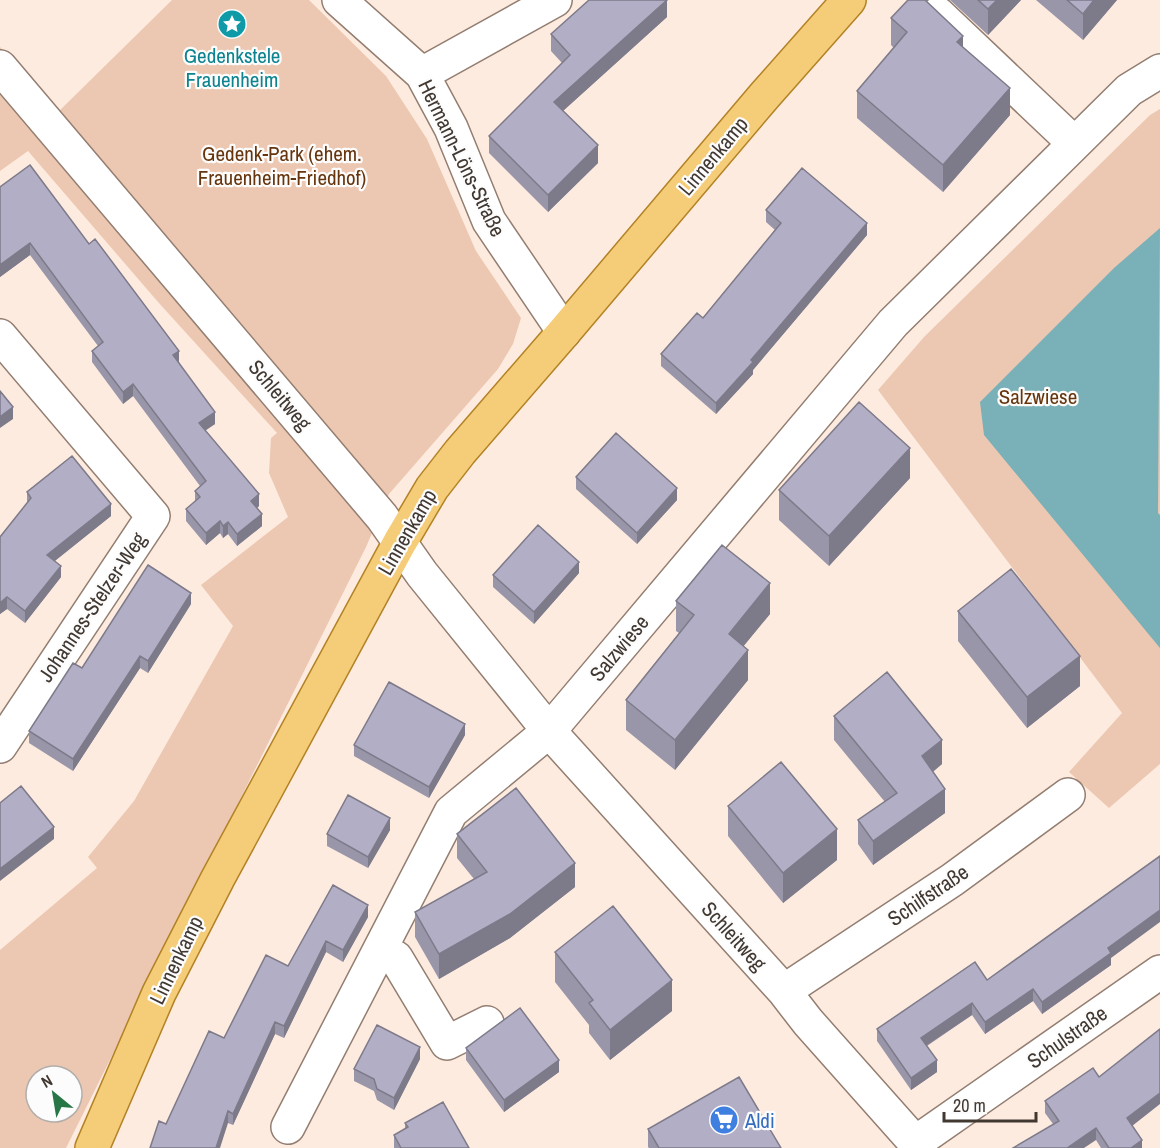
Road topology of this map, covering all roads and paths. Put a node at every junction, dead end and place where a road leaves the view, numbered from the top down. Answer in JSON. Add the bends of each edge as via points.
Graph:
{"nodes":[{"id":1,"x":339,"y":0,"type":"edge"},
{"id":2,"x":555,"y":0,"type":"edge"},
{"id":3,"x":849,"y":0,"type":"edge"},
{"id":4,"x":938,"y":14,"type":"edge"},
{"id":5,"x":0,"y":67,"type":"edge"},
{"id":6,"x":1160,"y":70,"type":"edge"},
{"id":7,"x":422,"y":74,"type":"junction"},
{"id":8,"x":1074,"y":143,"type":"junction"},
{"id":9,"x":564,"y":332,"type":"junction"},
{"id":10,"x":0,"y":336,"type":"edge"},
{"id":11,"x":400,"y":542,"type":"junction"},
{"id":12,"x":549,"y":731,"type":"junction"},
{"id":13,"x":0,"y":746,"type":"edge"},
{"id":14,"x":1068,"y":795,"type":"dead end"},
{"id":15,"x":380,"y":949,"type":"junction"},
{"id":16,"x":1160,"y":972,"type":"edge"},
{"id":17,"x":784,"y":991,"type":"junction"},
{"id":18,"x":487,"y":1023,"type":"dead end"},
{"id":19,"x":288,"y":1127,"type":"dead end"},
{"id":20,"x":918,"y":1145,"type":"edge"},
{"id":21,"x":92,"y":1148,"type":"edge"}],
"edges":[{"from":1,"to":7,"type":"street","name":"Hermann-Löns-Straße"},
{"from":2,"to":7,"type":"street"},
{"from":3,"to":9,"type":"main road","name":"Linnenkamp"},
{"from":4,"to":8,"type":"street"},
{"from":5,"to":11,"type":"street","name":"Schleitweg"},
{"from":6,"to":8,"type":"street","name":"Salzwiese","via":[[1129,90]]},
{"from":7,"to":9,"type":"street","name":"Hermann-Löns-Straße","via":[[451,128],[489,221]]},
{"from":8,"to":12,"type":"street","name":"Salzwiese","via":[[893,323]]},
{"from":9,"to":11,"type":"main road","name":"Linnenkamp","via":[[460,452],[432,488]]},
{"from":10,"to":13,"type":"street","name":"Johannes-Stelzer-Weg","via":[[153,516]]},
{"from":11,"to":12,"type":"street","name":"Schleitweg"},
{"from":11,"to":21,"type":"main road","name":"Linnenkamp","via":[[164,982]]},
{"from":12,"to":15,"type":"street","via":[[451,812]]},
{"from":12,"to":17,"type":"street","name":"Schleitweg"},
{"from":14,"to":17,"type":"street","name":"Schilfstraße","via":[[952,880]]},
{"from":15,"to":18,"type":"street","via":[[396,958],[447,1043]]},
{"from":15,"to":19,"type":"street"},
{"from":16,"to":20,"type":"street","name":"Schulstraße"},
{"from":17,"to":20,"type":"street","name":"Schleitweg"}]}
